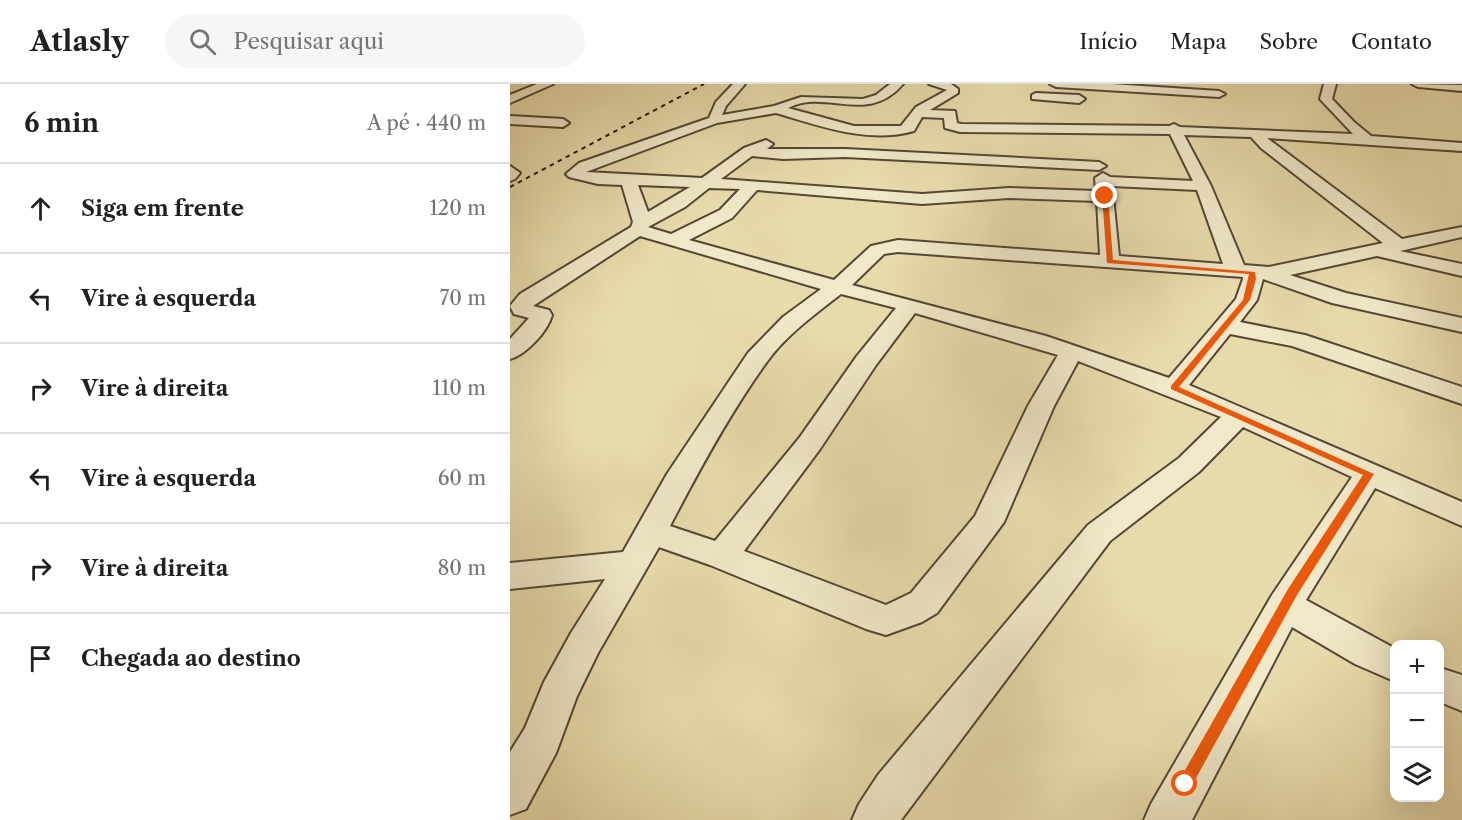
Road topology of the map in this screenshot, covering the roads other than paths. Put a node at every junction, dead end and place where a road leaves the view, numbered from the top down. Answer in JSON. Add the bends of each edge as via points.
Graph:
{"nodes":[{"id":1,"x":547,"y":84,"type":"edge"},
{"id":2,"x":739,"y":84,"type":"edge"},
{"id":3,"x":897,"y":84,"type":"edge"},
{"id":4,"x":935,"y":84,"type":"edge"},
{"id":5,"x":1056,"y":84,"type":"edge"},
{"id":6,"x":1200,"y":84,"type":"edge"},
{"id":7,"x":1330,"y":84,"type":"edge"},
{"id":8,"x":1425,"y":84,"type":"edge"},
{"id":9,"x":1216,"y":88,"type":"edge"},
{"id":10,"x":1462,"y":88,"type":"edge"},
{"id":11,"x":1156,"y":90,"type":"junction"},
{"id":12,"x":1036,"y":97,"type":"dead end"},
{"id":13,"x":510,"y":99,"type":"edge"},
{"id":14,"x":1092,"y":100,"type":"dead end"},
{"id":15,"x":1114,"y":101,"type":"dead end"},
{"id":16,"x":777,"y":109,"type":"junction"},
{"id":17,"x":1228,"y":110,"type":"dead end"},
{"id":18,"x":919,"y":113,"type":"junction"},
{"id":19,"x":510,"y":120,"type":"edge"},
{"id":20,"x":714,"y":120,"type":"junction"},
{"id":21,"x":1238,"y":120,"type":"dead end"},
{"id":22,"x":562,"y":123,"type":"dead end"},
{"id":23,"x":1168,"y":125,"type":"junction"},
{"id":24,"x":1087,"y":128,"type":"junction"},
{"id":25,"x":1251,"y":133,"type":"junction"},
{"id":26,"x":1366,"y":138,"type":"junction"},
{"id":27,"x":781,"y":139,"type":"dead end"},
{"id":28,"x":819,"y":141,"type":"dead end"},
{"id":29,"x":1462,"y":147,"type":"edge"},
{"id":30,"x":749,"y":151,"type":"junction"},
{"id":31,"x":831,"y":153,"type":"junction"},
{"id":32,"x":510,"y":171,"type":"edge"},
{"id":33,"x":510,"y":176,"type":"edge"},
{"id":34,"x":629,"y":181,"type":"junction"},
{"id":35,"x":1102,"y":181,"type":"junction"},
{"id":36,"x":706,"y":184,"type":"junction"},
{"id":37,"x":753,"y":185,"type":"junction"},
{"id":38,"x":1203,"y":186,"type":"junction"},
{"id":39,"x":640,"y":226,"type":"junction"},
{"id":40,"x":1462,"y":232,"type":"edge"},
{"id":41,"x":674,"y":240,"type":"junction"},
{"id":42,"x":1399,"y":246,"type":"junction"},
{"id":43,"x":1371,"y":252,"type":"junction"},
{"id":44,"x":1110,"y":261,"type":"junction"},
{"id":45,"x":1462,"y":270,"type":"edge"},
{"id":46,"x":1252,"y":272,"type":"junction"},
{"id":47,"x":839,"y":286,"type":"junction"},
{"id":48,"x":910,"y":305,"type":"junction"},
{"id":49,"x":1462,"y":325,"type":"edge"},
{"id":50,"x":1225,"y":326,"type":"junction"},
{"id":51,"x":1072,"y":351,"type":"junction"},
{"id":52,"x":510,"y":352,"type":"edge"},
{"id":53,"x":1174,"y":388,"type":"junction"},
{"id":54,"x":1462,"y":396,"type":"edge"},
{"id":55,"x":1238,"y":416,"type":"junction"},
{"id":56,"x":1369,"y":474,"type":"junction"},
{"id":57,"x":1462,"y":515,"type":"edge"},
{"id":58,"x":642,"y":548,"type":"junction"},
{"id":59,"x":722,"y":556,"type":"junction"},
{"id":60,"x":510,"y":576,"type":"edge"},
{"id":61,"x":1285,"y":605,"type":"junction"},
{"id":62,"x":1390,"y":662,"type":"edge"},
{"id":63,"x":1444,"y":686,"type":"edge"},
{"id":64,"x":1462,"y":693,"type":"edge"},
{"id":65,"x":510,"y":793,"type":"edge"},
{"id":66,"x":875,"y":820,"type":"edge"},
{"id":67,"x":1167,"y":820,"type":"edge"}],
"edges":[{"from":1,"to":13,"type":"street"},
{"from":2,"to":20,"type":"street","via":[[720,105]]},
{"from":3,"to":16,"type":"street","via":[[872,101],[813,99]]},
{"from":4,"to":18,"type":"street","via":[[954,91]]},
{"from":5,"to":11,"type":"street"},
{"from":6,"to":9,"type":"street"},
{"from":7,"to":26,"type":"street","via":[[1326,99]]},
{"from":8,"to":10,"type":"street"},
{"from":9,"to":11,"type":"street"},
{"from":9,"to":17,"type":"street"},
{"from":11,"to":15,"type":"street","via":[[1159,103]]},
{"from":12,"to":14,"type":"street"},
{"from":16,"to":18,"type":"street","via":[[815,122],[876,131],[906,129]]},
{"from":16,"to":20,"type":"street"},
{"from":18,"to":24,"type":"street","via":[[951,114],[950,125],[960,128]]},
{"from":19,"to":22,"type":"street"},
{"from":20,"to":34,"type":"street","via":[[573,173]]},
{"from":21,"to":25,"type":"street"},
{"from":23,"to":24,"type":"street"},
{"from":23,"to":25,"type":"street"},
{"from":23,"to":38,"type":"street"},
{"from":24,"to":35,"type":"street"},
{"from":25,"to":26,"type":"street"},
{"from":25,"to":42,"type":"street"},
{"from":26,"to":29,"type":"street"},
{"from":27,"to":30,"type":"street"},
{"from":28,"to":31,"type":"street"},
{"from":30,"to":31,"type":"street"},
{"from":30,"to":36,"type":"street"},
{"from":31,"to":35,"type":"street"},
{"from":32,"to":33,"type":"street"},
{"from":34,"to":36,"type":"street"},
{"from":34,"to":39,"type":"street"},
{"from":35,"to":37,"type":"street","via":[[922,199]]},
{"from":35,"to":38,"type":"street"},
{"from":35,"to":44,"type":"street"},
{"from":36,"to":37,"type":"street"},
{"from":36,"to":39,"type":"street"},
{"from":37,"to":41,"type":"street","via":[[726,214]]},
{"from":38,"to":46,"type":"street"},
{"from":39,"to":41,"type":"street"},
{"from":39,"to":52,"type":"street","via":[[528,299],[522,309],[541,315],[539,322]]},
{"from":40,"to":42,"type":"street"},
{"from":41,"to":47,"type":"street"},
{"from":42,"to":43,"type":"street"},
{"from":43,"to":45,"type":"street"},
{"from":43,"to":46,"type":"street"},
{"from":44,"to":46,"type":"street"},
{"from":44,"to":47,"type":"street","via":[[898,246],[878,250]]},
{"from":46,"to":49,"type":"street","via":[[1313,291]]},
{"from":46,"to":50,"type":"street","via":[[1246,300]]},
{"from":47,"to":48,"type":"street"},
{"from":47,"to":58,"type":"street","via":[[791,322],[757,358],[678,481]]},
{"from":48,"to":51,"type":"street"},
{"from":48,"to":59,"type":"street"},
{"from":50,"to":53,"type":"street"},
{"from":50,"to":54,"type":"street","via":[[1297,340]]},
{"from":51,"to":53,"type":"street"},
{"from":51,"to":59,"type":"street","via":[[1041,406],[988,522],[924,603],[909,612],[886,620],[866,615]]},
{"from":53,"to":55,"type":"street"},
{"from":55,"to":56,"type":"street"},
{"from":55,"to":66,"type":"street","via":[[1189,465],[1099,533]]},
{"from":56,"to":57,"type":"street"},
{"from":56,"to":61,"type":"street"},
{"from":58,"to":59,"type":"street"},
{"from":58,"to":60,"type":"street"},
{"from":58,"to":65,"type":"street","via":[[584,644],[558,694],[541,739]]},
{"from":61,"to":62,"type":"street"},
{"from":61,"to":67,"type":"street"},
{"from":63,"to":64,"type":"street"}]}
